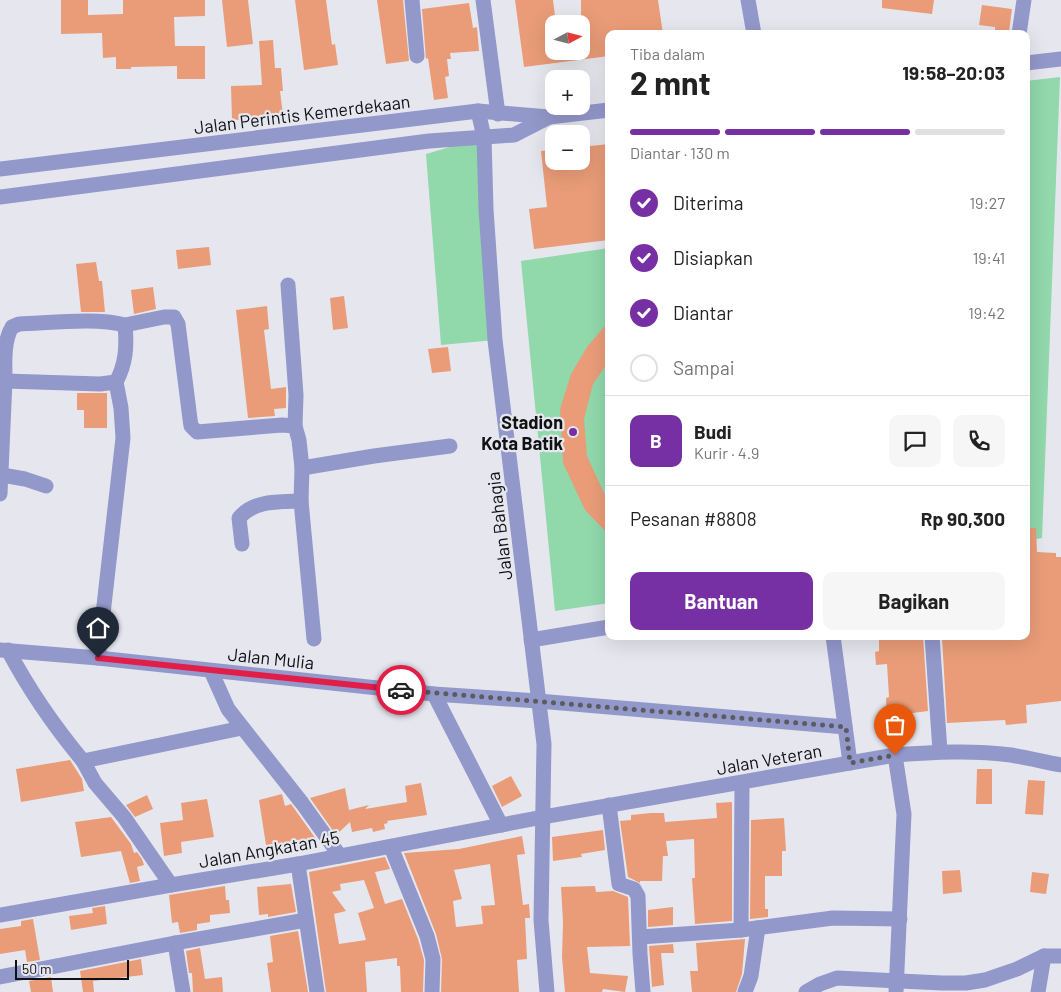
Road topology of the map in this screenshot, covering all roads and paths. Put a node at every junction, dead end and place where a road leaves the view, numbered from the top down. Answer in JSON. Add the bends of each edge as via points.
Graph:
{"nodes":[{"id":1,"x":412,"y":0,"type":"edge"},
{"id":2,"x":483,"y":0,"type":"edge"},
{"id":3,"x":748,"y":0,"type":"edge"},
{"id":4,"x":1024,"y":0,"type":"edge"},
{"id":5,"x":753,"y":30,"type":"edge"},
{"id":6,"x":1020,"y":30,"type":"edge"},
{"id":7,"x":417,"y":56,"type":"dead end"},
{"id":8,"x":1061,"y":59,"type":"edge"},
{"id":9,"x":1030,"y":63,"type":"edge"},
{"id":10,"x":605,"y":110,"type":"edge"},
{"id":11,"x":478,"y":111,"type":"junction"},
{"id":12,"x":498,"y":114,"type":"junction"},
{"id":13,"x":549,"y":117,"type":"junction"},
{"id":14,"x":484,"y":137,"type":"junction"},
{"id":15,"x":0,"y":169,"type":"edge"},
{"id":16,"x":0,"y":197,"type":"edge"},
{"id":17,"x":288,"y":285,"type":"dead end"},
{"id":18,"x":124,"y":325,"type":"junction"},
{"id":19,"x":2,"y":381,"type":"edge"},
{"id":20,"x":116,"y":382,"type":"junction"},
{"id":21,"x":295,"y":426,"type":"junction"},
{"id":22,"x":450,"y":446,"type":"dead end"},
{"id":23,"x":302,"y":468,"type":"junction"},
{"id":24,"x":2,"y":475,"type":"junction"},
{"id":25,"x":46,"y":486,"type":"dead end"},
{"id":26,"x":0,"y":494,"type":"edge"},
{"id":27,"x":301,"y":500,"type":"junction"},
{"id":28,"x":242,"y":544,"type":"dead end"},
{"id":29,"x":605,"y":628,"type":"edge"},
{"id":30,"x":314,"y":640,"type":"dead end"},
{"id":31,"x":531,"y":640,"type":"junction"},
{"id":32,"x":834,"y":640,"type":"edge"},
{"id":33,"x":932,"y":640,"type":"edge"},
{"id":34,"x":4,"y":650,"type":"edge"},
{"id":35,"x":98,"y":658,"type":"junction"},
{"id":36,"x":211,"y":671,"type":"junction"},
{"id":37,"x":434,"y":694,"type":"junction"},
{"id":38,"x":538,"y":701,"type":"junction"},
{"id":39,"x":846,"y":727,"type":"junction"},
{"id":40,"x":242,"y":728,"type":"junction"},
{"id":41,"x":940,"y":752,"type":"junction"},
{"id":42,"x":895,"y":755,"type":"junction"},
{"id":43,"x":83,"y":760,"type":"junction"},
{"id":44,"x":850,"y":763,"type":"junction"},
{"id":45,"x":1061,"y":765,"type":"edge"},
{"id":46,"x":742,"y":783,"type":"junction"},
{"id":47,"x":609,"y":805,"type":"junction"},
{"id":48,"x":543,"y":817,"type":"junction"},
{"id":49,"x":501,"y":825,"type":"junction"},
{"id":50,"x":390,"y":847,"type":"junction"},
{"id":51,"x":340,"y":856,"type":"junction"},
{"id":52,"x":298,"y":864,"type":"junction"},
{"id":53,"x":171,"y":884,"type":"junction"},
{"id":54,"x":0,"y":915,"type":"edge"},
{"id":55,"x":900,"y":919,"type":"junction"},
{"id":56,"x":306,"y":920,"type":"junction"},
{"id":57,"x":758,"y":928,"type":"junction"},
{"id":58,"x":741,"y":930,"type":"junction"},
{"id":59,"x":640,"y":937,"type":"junction"},
{"id":60,"x":175,"y":943,"type":"junction"},
{"id":61,"x":1044,"y":956,"type":"junction"},
{"id":62,"x":1061,"y":956,"type":"edge"},
{"id":63,"x":0,"y":977,"type":"edge"},
{"id":64,"x":896,"y":987,"type":"edge"},
{"id":65,"x":183,"y":992,"type":"edge"},
{"id":66,"x":316,"y":992,"type":"edge"},
{"id":67,"x":432,"y":992,"type":"edge"},
{"id":68,"x":547,"y":992,"type":"edge"},
{"id":69,"x":643,"y":992,"type":"edge"},
{"id":70,"x":745,"y":992,"type":"edge"},
{"id":71,"x":806,"y":992,"type":"edge"},
{"id":72,"x":1038,"y":992,"type":"edge"}],
"edges":[{"from":1,"to":7,"type":"street"},
{"from":2,"to":12,"type":"street"},
{"from":3,"to":5,"type":"street"},
{"from":4,"to":6,"type":"street"},
{"from":8,"to":9,"type":"street"},
{"from":10,"to":13,"type":"street","name":"Jalan Perintis Kemerdekaan"},
{"from":11,"to":12,"type":"street","name":"Jalan Perintis Kemerdekaan"},
{"from":11,"to":14,"type":"street","name":"Jalan Bahagia"},
{"from":11,"to":15,"type":"street","name":"Jalan Perintis Kemerdekaan"},
{"from":12,"to":13,"type":"street","name":"Jalan Perintis Kemerdekaan"},
{"from":13,"to":14,"type":"street","via":[[514,136]]},
{"from":14,"to":16,"type":"street","via":[[429,141]]},
{"from":14,"to":31,"type":"street","name":"Jalan Bahagia","via":[[495,340]]},
{"from":17,"to":21,"type":"street","via":[[296,395]]},
{"from":18,"to":19,"type":"street","via":[[99,322],[19,324],[12,327],[8,333]]},
{"from":18,"to":20,"type":"street","via":[[126,352],[123,370]]},
{"from":18,"to":21,"type":"street","via":[[174,317],[178,324],[191,426],[197,432]]},
{"from":19,"to":20,"type":"street"},
{"from":19,"to":24,"type":"street"},
{"from":20,"to":35,"type":"street","via":[[123,438]]},
{"from":21,"to":23,"type":"street"},
{"from":22,"to":23,"type":"street"},
{"from":23,"to":27,"type":"street"},
{"from":24,"to":25,"type":"street"},
{"from":24,"to":26,"type":"street"},
{"from":27,"to":28,"type":"street","via":[[258,504],[245,511],[239,518]]},
{"from":27,"to":30,"type":"street"},
{"from":29,"to":31,"type":"street"},
{"from":31,"to":38,"type":"street","name":"Jalan Bahagia"},
{"from":32,"to":39,"type":"street"},
{"from":33,"to":41,"type":"street"},
{"from":34,"to":35,"type":"street","name":"Jalan Mulia"},
{"from":34,"to":43,"type":"street","via":[[40,706]]},
{"from":35,"to":36,"type":"street","name":"Jalan Mulia"},
{"from":36,"to":37,"type":"street","name":"Jalan Mulia"},
{"from":36,"to":40,"type":"street","via":[[228,708]]},
{"from":37,"to":38,"type":"street","name":"Jalan Mulia"},
{"from":37,"to":49,"type":"street"},
{"from":38,"to":39,"type":"street","name":"Jalan Mulia"},
{"from":38,"to":48,"type":"street","name":"Jalan Bahagia","via":[[544,744]]},
{"from":39,"to":44,"type":"street"},
{"from":40,"to":43,"type":"street"},
{"from":40,"to":51,"type":"street"},
{"from":41,"to":42,"type":"street","name":"Jalan Veteran"},
{"from":41,"to":45,"type":"street","name":"Jalan Veteran","via":[[1010,755]]},
{"from":42,"to":44,"type":"street","name":"Jalan Veteran"},
{"from":42,"to":55,"type":"street","via":[[904,814]]},
{"from":43,"to":53,"type":"street","via":[[96,783]]},
{"from":44,"to":46,"type":"street","name":"Jalan Veteran"},
{"from":46,"to":47,"type":"street","name":"Jalan Veteran"},
{"from":46,"to":58,"type":"street"},
{"from":47,"to":48,"type":"street","name":"Jalan Veteran"},
{"from":47,"to":59,"type":"street","via":[[619,884],[637,891]]},
{"from":48,"to":49,"type":"street","name":"Jalan Angkatan 45"},
{"from":48,"to":68,"type":"street","name":"Jalan Bahagia","via":[[541,920]]},
{"from":49,"to":50,"type":"street","name":"Jalan Angkatan 45"},
{"from":50,"to":51,"type":"street","name":"Jalan Angkatan 45"},
{"from":50,"to":67,"type":"street","via":[[427,936],[433,959]]},
{"from":51,"to":52,"type":"street","name":"Jalan Angkatan 45"},
{"from":52,"to":53,"type":"street","name":"Jalan Angkatan 45"},
{"from":52,"to":56,"type":"street"},
{"from":53,"to":54,"type":"street","name":"Jalan Angkatan 45"},
{"from":55,"to":57,"type":"street","via":[[833,918]]},
{"from":55,"to":64,"type":"street"},
{"from":56,"to":60,"type":"street"},
{"from":56,"to":66,"type":"street"},
{"from":57,"to":58,"type":"street"},
{"from":57,"to":70,"type":"street","via":[[751,976]]},
{"from":58,"to":59,"type":"street"},
{"from":59,"to":69,"type":"street"},
{"from":60,"to":63,"type":"street"},
{"from":60,"to":65,"type":"street"},
{"from":61,"to":62,"type":"street"},
{"from":61,"to":64,"type":"street","via":[[985,980]]},
{"from":61,"to":72,"type":"street"},
{"from":64,"to":71,"type":"street","via":[[837,978]]}]}
